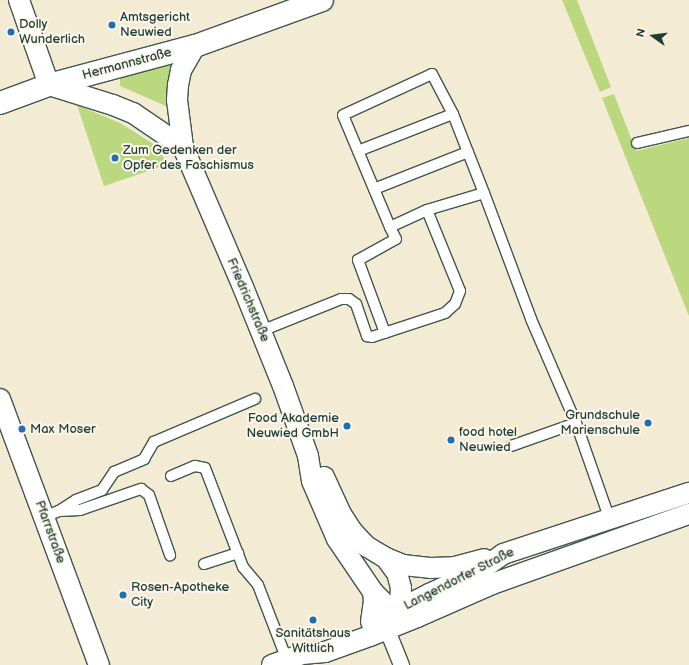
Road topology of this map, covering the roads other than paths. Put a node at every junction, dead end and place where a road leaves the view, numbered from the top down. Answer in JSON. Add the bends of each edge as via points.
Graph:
{"nodes":[{"id":1,"x":19,"y":0,"type":"edge"},
{"id":2,"x":322,"y":0,"type":"edge"},
{"id":3,"x":195,"y":46,"type":"junction"},
{"id":4,"x":49,"y":85,"type":"junction"},
{"id":5,"x":0,"y":103,"type":"edge"},
{"id":6,"x":453,"y":114,"type":"junction"},
{"id":7,"x":689,"y":131,"type":"edge"},
{"id":8,"x":637,"y":143,"type":"dead end"},
{"id":9,"x":183,"y":147,"type":"junction"},
{"id":10,"x":358,"y":151,"type":"junction"},
{"id":11,"x":468,"y":152,"type":"junction"},
{"id":12,"x":374,"y":189,"type":"junction"},
{"id":13,"x":484,"y":193,"type":"junction"},
{"id":14,"x":427,"y":210,"type":"junction"},
{"id":15,"x":390,"y":227,"type":"junction"},
{"id":16,"x":261,"y":331,"type":"junction"},
{"id":17,"x":385,"y":333,"type":"junction"},
{"id":18,"x":0,"y":399,"type":"edge"},
{"id":19,"x":255,"y":399,"type":"dead end"},
{"id":20,"x":576,"y":423,"type":"junction"},
{"id":21,"x":511,"y":446,"type":"dead end"},
{"id":22,"x":308,"y":456,"type":"junction"},
{"id":23,"x":171,"y":476,"type":"dead end"},
{"id":24,"x":689,"y":493,"type":"edge"},
{"id":25,"x":51,"y":514,"type":"junction"},
{"id":26,"x":689,"y":514,"type":"edge"},
{"id":27,"x":610,"y":520,"type":"junction"},
{"id":28,"x":238,"y":553,"type":"junction"},
{"id":29,"x":503,"y":554,"type":"junction"},
{"id":30,"x":170,"y":555,"type":"dead end"},
{"id":31,"x":386,"y":558,"type":"junction"},
{"id":32,"x":204,"y":564,"type":"dead end"},
{"id":33,"x":373,"y":592,"type":"junction"},
{"id":34,"x":396,"y":612,"type":"junction"},
{"id":35,"x":417,"y":617,"type":"junction"},
{"id":36,"x":379,"y":626,"type":"junction"},
{"id":37,"x":287,"y":660,"type":"edge"},
{"id":38,"x":99,"y":665,"type":"edge"},
{"id":39,"x":402,"y":665,"type":"edge"}],
"edges":[{"from":1,"to":4,"type":"street"},
{"from":2,"to":3,"type":"street","name":"Hermannstraße"},
{"from":3,"to":4,"type":"street","name":"Hermannstraße"},
{"from":3,"to":9,"type":"street","name":"Friedrichstraße","via":[[181,70],[178,85],[177,100]]},
{"from":4,"to":5,"type":"street","name":"Hermannstraße"},
{"from":4,"to":9,"type":"street","via":[[133,113]]},
{"from":6,"to":10,"type":"lane"},
{"from":6,"to":10,"type":"lane","via":[[432,74],[343,115]]},
{"from":6,"to":11,"type":"lane"},
{"from":7,"to":8,"type":"lane"},
{"from":9,"to":16,"type":"street","name":"Friedrichstraße"},
{"from":10,"to":12,"type":"lane"},
{"from":11,"to":12,"type":"lane"},
{"from":11,"to":13,"type":"lane"},
{"from":12,"to":15,"type":"lane"},
{"from":13,"to":14,"type":"lane"},
{"from":13,"to":20,"type":"lane","via":[[532,319]]},
{"from":14,"to":15,"type":"lane"},
{"from":14,"to":17,"type":"lane","via":[[460,291],[455,304],[446,313]]},
{"from":15,"to":17,"type":"lane","via":[[396,239],[358,260]]},
{"from":16,"to":17,"type":"lane","via":[[342,299],[349,299],[356,304],[366,336],[372,338]]},
{"from":16,"to":22,"type":"street","name":"Friedrichstraße"},
{"from":18,"to":25,"type":"street","name":"Pfarrstraße"},
{"from":19,"to":25,"type":"lane","via":[[154,442],[144,459],[114,472],[102,490]]},
{"from":20,"to":21,"type":"lane"},
{"from":20,"to":27,"type":"lane"},
{"from":22,"to":31,"type":"street","name":"Friedrichstraße","via":[[322,474],[352,531],[366,546]]},
{"from":22,"to":33,"type":"street","name":"Friedrichstraße","via":[[312,482],[334,533]]},
{"from":23,"to":28,"type":"lane","via":[[195,466],[205,468]]},
{"from":24,"to":27,"type":"street","name":"Langendorfer Straße"},
{"from":25,"to":30,"type":"lane","via":[[80,510],[141,489],[149,495]]},
{"from":25,"to":38,"type":"street","name":"Pfarrstraße"},
{"from":26,"to":35,"type":"street","name":"Langendorfer Straße","via":[[492,584]]},
{"from":27,"to":29,"type":"street","name":"Langendorfer Straße"},
{"from":28,"to":32,"type":"lane"},
{"from":28,"to":37,"type":"lane","via":[[243,567],[258,585]]},
{"from":29,"to":31,"type":"street","name":"Friedrichstraße","via":[[440,568],[410,566]]},
{"from":29,"to":34,"type":"street","name":"Langendorfer Straße","via":[[479,571]]},
{"from":31,"to":34,"type":"street","name":"Friedrichstraße","via":[[394,567],[399,579],[401,595]]},
{"from":33,"to":34,"type":"street","name":"Friedrichstraße"},
{"from":33,"to":36,"type":"street"},
{"from":34,"to":35,"type":"street","name":"Friedrichstraße"},
{"from":34,"to":36,"type":"street","name":"Friedrichstraße"},
{"from":35,"to":36,"type":"street","name":"Langendorfer Straße"},
{"from":36,"to":37,"type":"street","name":"Langendorfer Straße","via":[[325,652]]},
{"from":36,"to":39,"type":"street"}]}
